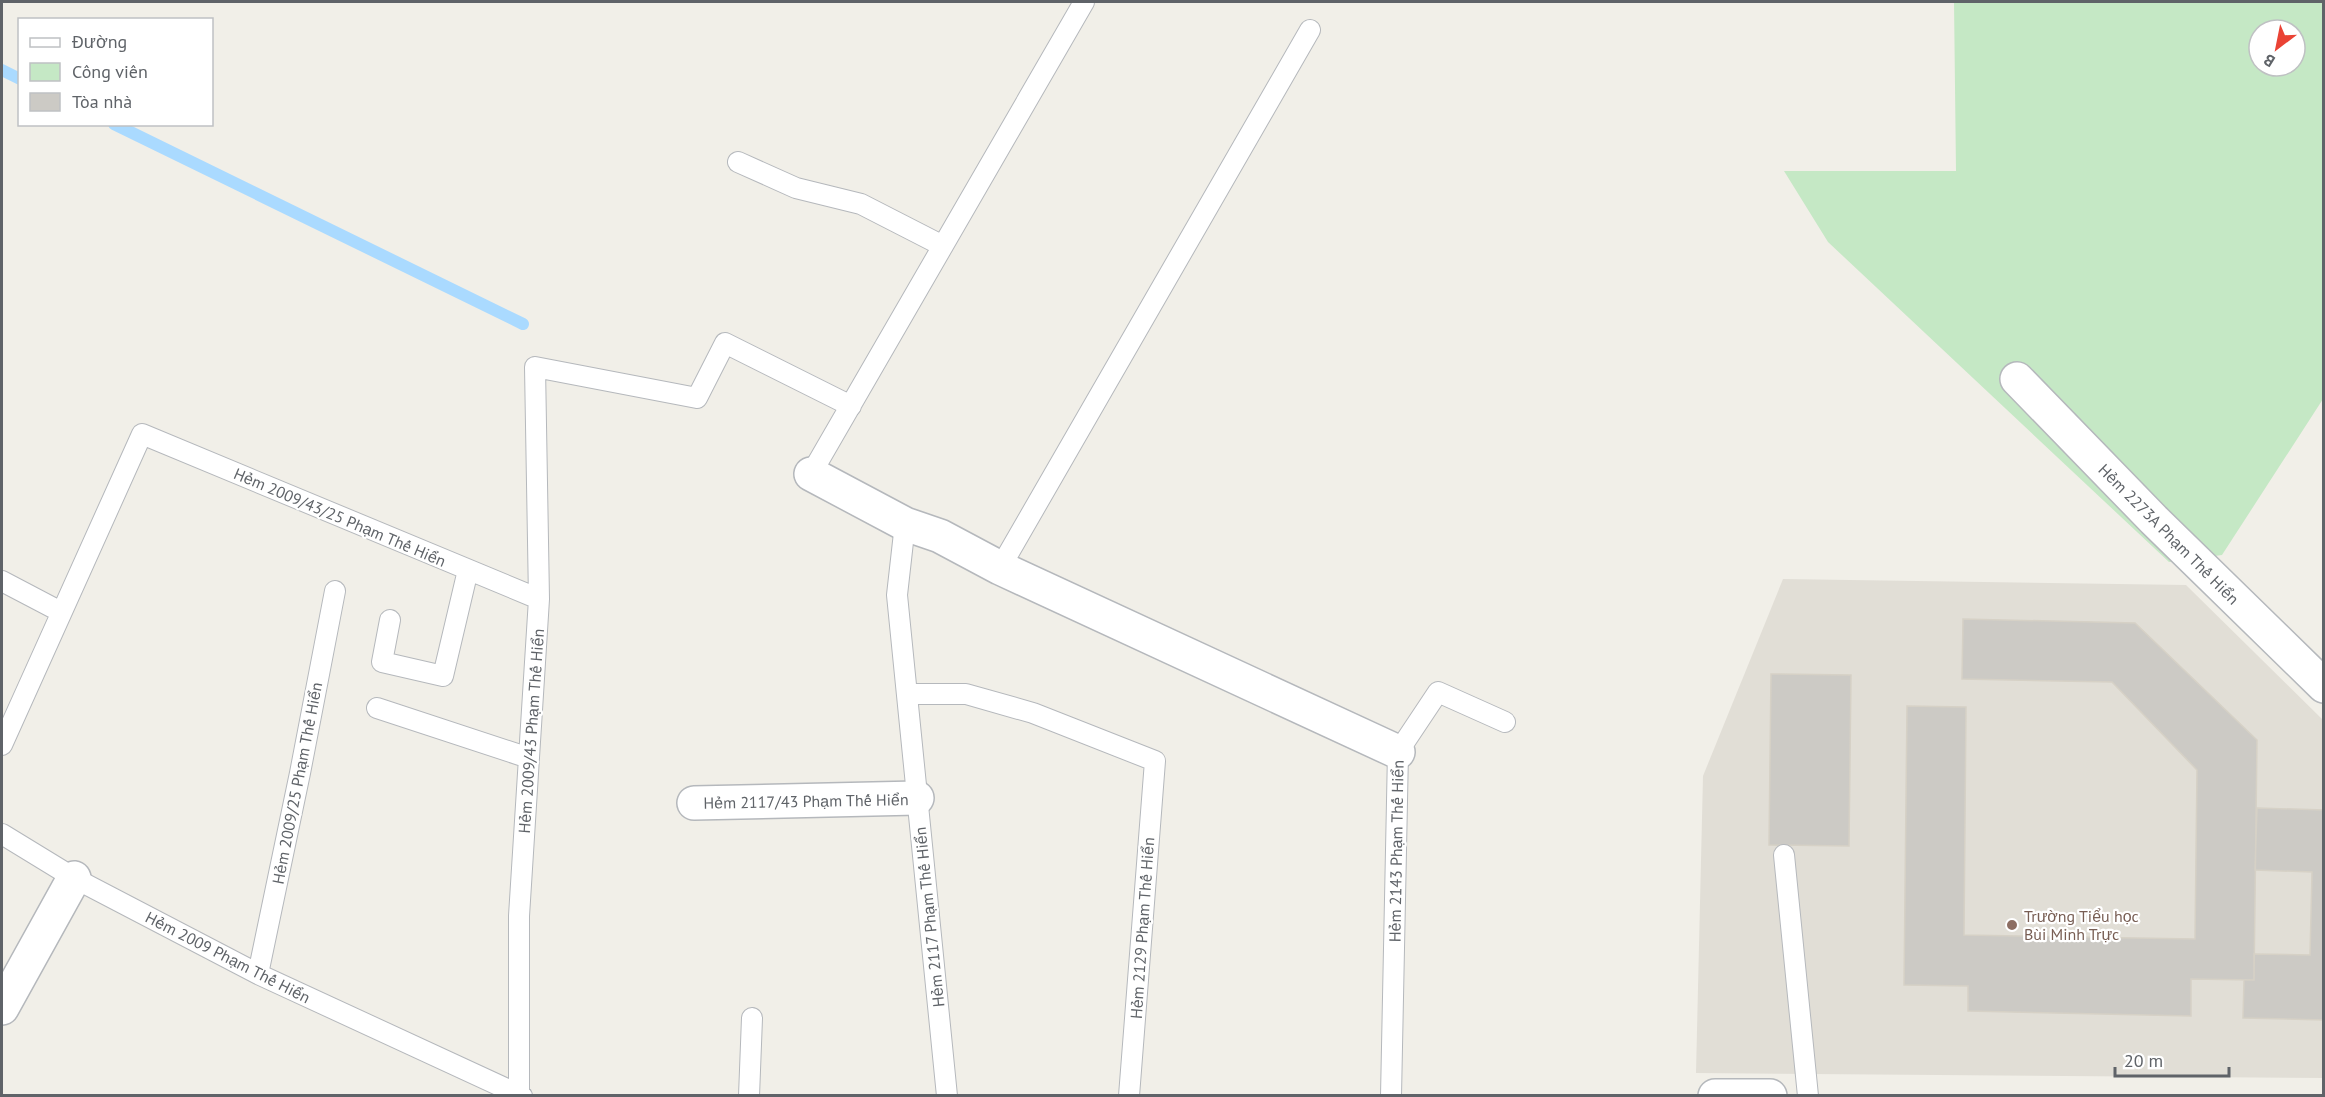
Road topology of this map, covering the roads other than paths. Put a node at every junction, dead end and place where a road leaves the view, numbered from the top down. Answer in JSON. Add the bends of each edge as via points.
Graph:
{"nodes":[{"id":1,"x":1084,"y":2,"type":"edge"},
{"id":2,"x":1310,"y":30,"type":"dead end"},
{"id":3,"x":738,"y":162,"type":"dead end"},
{"id":4,"x":943,"y":246,"type":"junction"},
{"id":5,"x":2017,"y":379,"type":"dead end"},
{"id":6,"x":851,"y":406,"type":"junction"},
{"id":7,"x":811,"y":474,"type":"joint"},
{"id":8,"x":905,"y":524,"type":"junction"},
{"id":9,"x":1000,"y":568,"type":"junction"},
{"id":10,"x":468,"y":570,"type":"junction"},
{"id":11,"x":2,"y":581,"type":"edge"},
{"id":12,"x":335,"y":591,"type":"dead end"},
{"id":13,"x":539,"y":599,"type":"junction"},
{"id":14,"x":62,"y":612,"type":"junction"},
{"id":15,"x":390,"y":620,"type":"dead end"},
{"id":16,"x":2324,"y":686,"type":"edge"},
{"id":17,"x":907,"y":694,"type":"junction"},
{"id":18,"x":377,"y":708,"type":"dead end"},
{"id":19,"x":1505,"y":722,"type":"dead end"},
{"id":20,"x":2,"y":745,"type":"edge"},
{"id":21,"x":1398,"y":752,"type":"junction"},
{"id":22,"x":529,"y":759,"type":"junction"},
{"id":23,"x":917,"y":798,"type":"junction"},
{"id":24,"x":694,"y":803,"type":"dead end"},
{"id":25,"x":2,"y":834,"type":"edge"},
{"id":26,"x":1784,"y":855,"type":"dead end"},
{"id":27,"x":74,"y":878,"type":"junction"},
{"id":28,"x":258,"y":974,"type":"junction"},
{"id":29,"x":2,"y":1008,"type":"edge"},
{"id":30,"x":752,"y":1018,"type":"dead end"},
{"id":31,"x":520,"y":1095,"type":"edge"},
{"id":32,"x":749,"y":1095,"type":"edge"},
{"id":33,"x":947,"y":1095,"type":"edge"},
{"id":34,"x":1129,"y":1095,"type":"edge"},
{"id":35,"x":1391,"y":1095,"type":"edge"},
{"id":36,"x":1715,"y":1095,"type":"edge"},
{"id":37,"x":1770,"y":1095,"type":"edge"},
{"id":38,"x":1808,"y":1095,"type":"edge"}],
"edges":[{"from":1,"to":4,"type":"lane"},
{"from":2,"to":9,"type":"lane"},
{"from":3,"to":4,"type":"lane","via":[[796,188],[861,204]]},
{"from":4,"to":6,"type":"lane"},
{"from":5,"to":16,"type":"street","name":"Hẻm 2273A Phạm Thế Hiển"},
{"from":6,"to":7,"type":"lane"},
{"from":6,"to":13,"type":"lane","name":"Hẻm 2009/43 Phạm Thế Hiển","via":[[725,343],[697,398],[535,368]]},
{"from":7,"to":8,"type":"street"},
{"from":8,"to":9,"type":"street","via":[[940,536]]},
{"from":8,"to":17,"type":"lane","name":"Hẻm 2117 Phạm Thế Hiển","via":[[897,595]]},
{"from":9,"to":21,"type":"street"},
{"from":10,"to":13,"type":"lane","name":"Hẻm 2009/43/25 Phạm Thế Hiển"},
{"from":10,"to":14,"type":"lane","name":"Hẻm 2009/43/25 Phạm Thế Hiển","via":[[142,434]]},
{"from":10,"to":15,"type":"lane","via":[[443,676],[382,662]]},
{"from":11,"to":14,"type":"lane"},
{"from":12,"to":28,"type":"lane","name":"Hẻm 2009/25 Phạm Thế Hiển"},
{"from":13,"to":22,"type":"lane","name":"Hẻm 2009/43 Phạm Thế Hiển"},
{"from":14,"to":20,"type":"lane"},
{"from":17,"to":23,"type":"lane","name":"Hẻm 2117 Phạm Thế Hiển"},
{"from":17,"to":34,"type":"lane","name":"Hẻm 2129 Phạm Thế Hiển","via":[[966,694],[1033,713],[1155,761]]},
{"from":18,"to":22,"type":"lane"},
{"from":19,"to":21,"type":"lane","name":"Hẻm 2143 Phạm Thế Hiển","via":[[1438,692]]},
{"from":21,"to":35,"type":"lane","name":"Hẻm 2143 Phạm Thế Hiển"},
{"from":22,"to":31,"type":"lane","name":"Hẻm 2009/43 Phạm Thế Hiển","via":[[519,916]]},
{"from":23,"to":24,"type":"street","name":"Hẻm 2117/43 Phạm Thế Hiển"},
{"from":23,"to":33,"type":"lane","name":"Hẻm 2117 Phạm Thế Hiển"},
{"from":25,"to":27,"type":"lane","name":"Hẻm 2009 Phạm Thế Hiển"},
{"from":26,"to":38,"type":"lane"},
{"from":27,"to":28,"type":"lane","name":"Hẻm 2009 Phạm Thế Hiển"},
{"from":27,"to":29,"type":"street"},
{"from":28,"to":31,"type":"lane","name":"Hẻm 2009 Phạm Thế Hiển"},
{"from":30,"to":32,"type":"lane"},
{"from":36,"to":37,"type":"street"}]}
